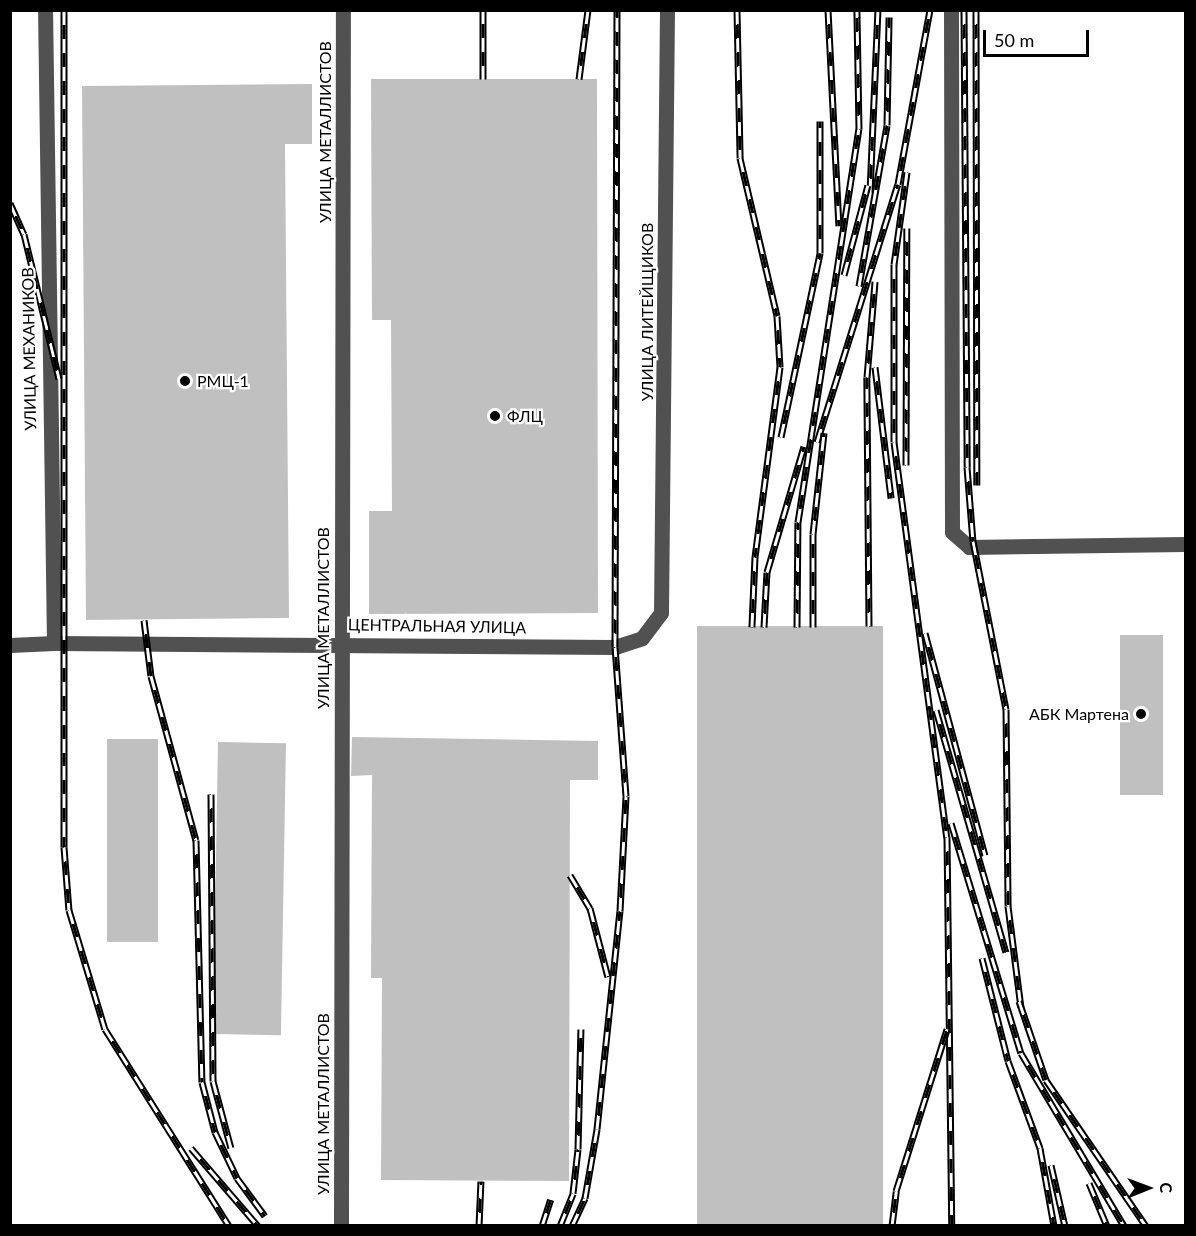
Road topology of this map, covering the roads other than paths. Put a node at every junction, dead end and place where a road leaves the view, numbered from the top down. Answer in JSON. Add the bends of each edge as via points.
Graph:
{"nodes":[{"id":1,"x":45,"y":10,"type":"edge"},
{"id":2,"x":343,"y":10,"type":"edge"},
{"id":3,"x":666,"y":10,"type":"edge"},
{"id":4,"x":951,"y":10,"type":"edge"},
{"id":5,"x":1185,"y":544,"type":"edge"},
{"id":6,"x":661,"y":613,"type":"joint"},
{"id":7,"x":341,"y":642,"type":"junction"},
{"id":8,"x":54,"y":644,"type":"junction"},
{"id":9,"x":10,"y":645,"type":"edge"},
{"id":10,"x":341,"y":1226,"type":"edge"}],
"edges":[{"from":1,"to":8,"type":"street","name":"УЛИЦА МЕХАНИКОВ"},
{"from":2,"to":7,"type":"street","name":"УЛИЦА МЕТАЛЛИСТОВ"},
{"from":3,"to":6,"type":"street","name":"УЛИЦА ЛИТЕЙЩИКОВ"},
{"from":4,"to":5,"type":"street","via":[[952,532],[969,547]]},
{"from":6,"to":7,"type":"street","name":"ЦЕНТРАЛЬНАЯ УЛИЦА","via":[[642,638],[615,647]]},
{"from":7,"to":8,"type":"street","name":"ЦЕНТРАЛЬНАЯ УЛИЦА"},
{"from":7,"to":10,"type":"street","name":"УЛИЦА МЕТАЛЛИСТОВ"},
{"from":8,"to":9,"type":"street"}]}
